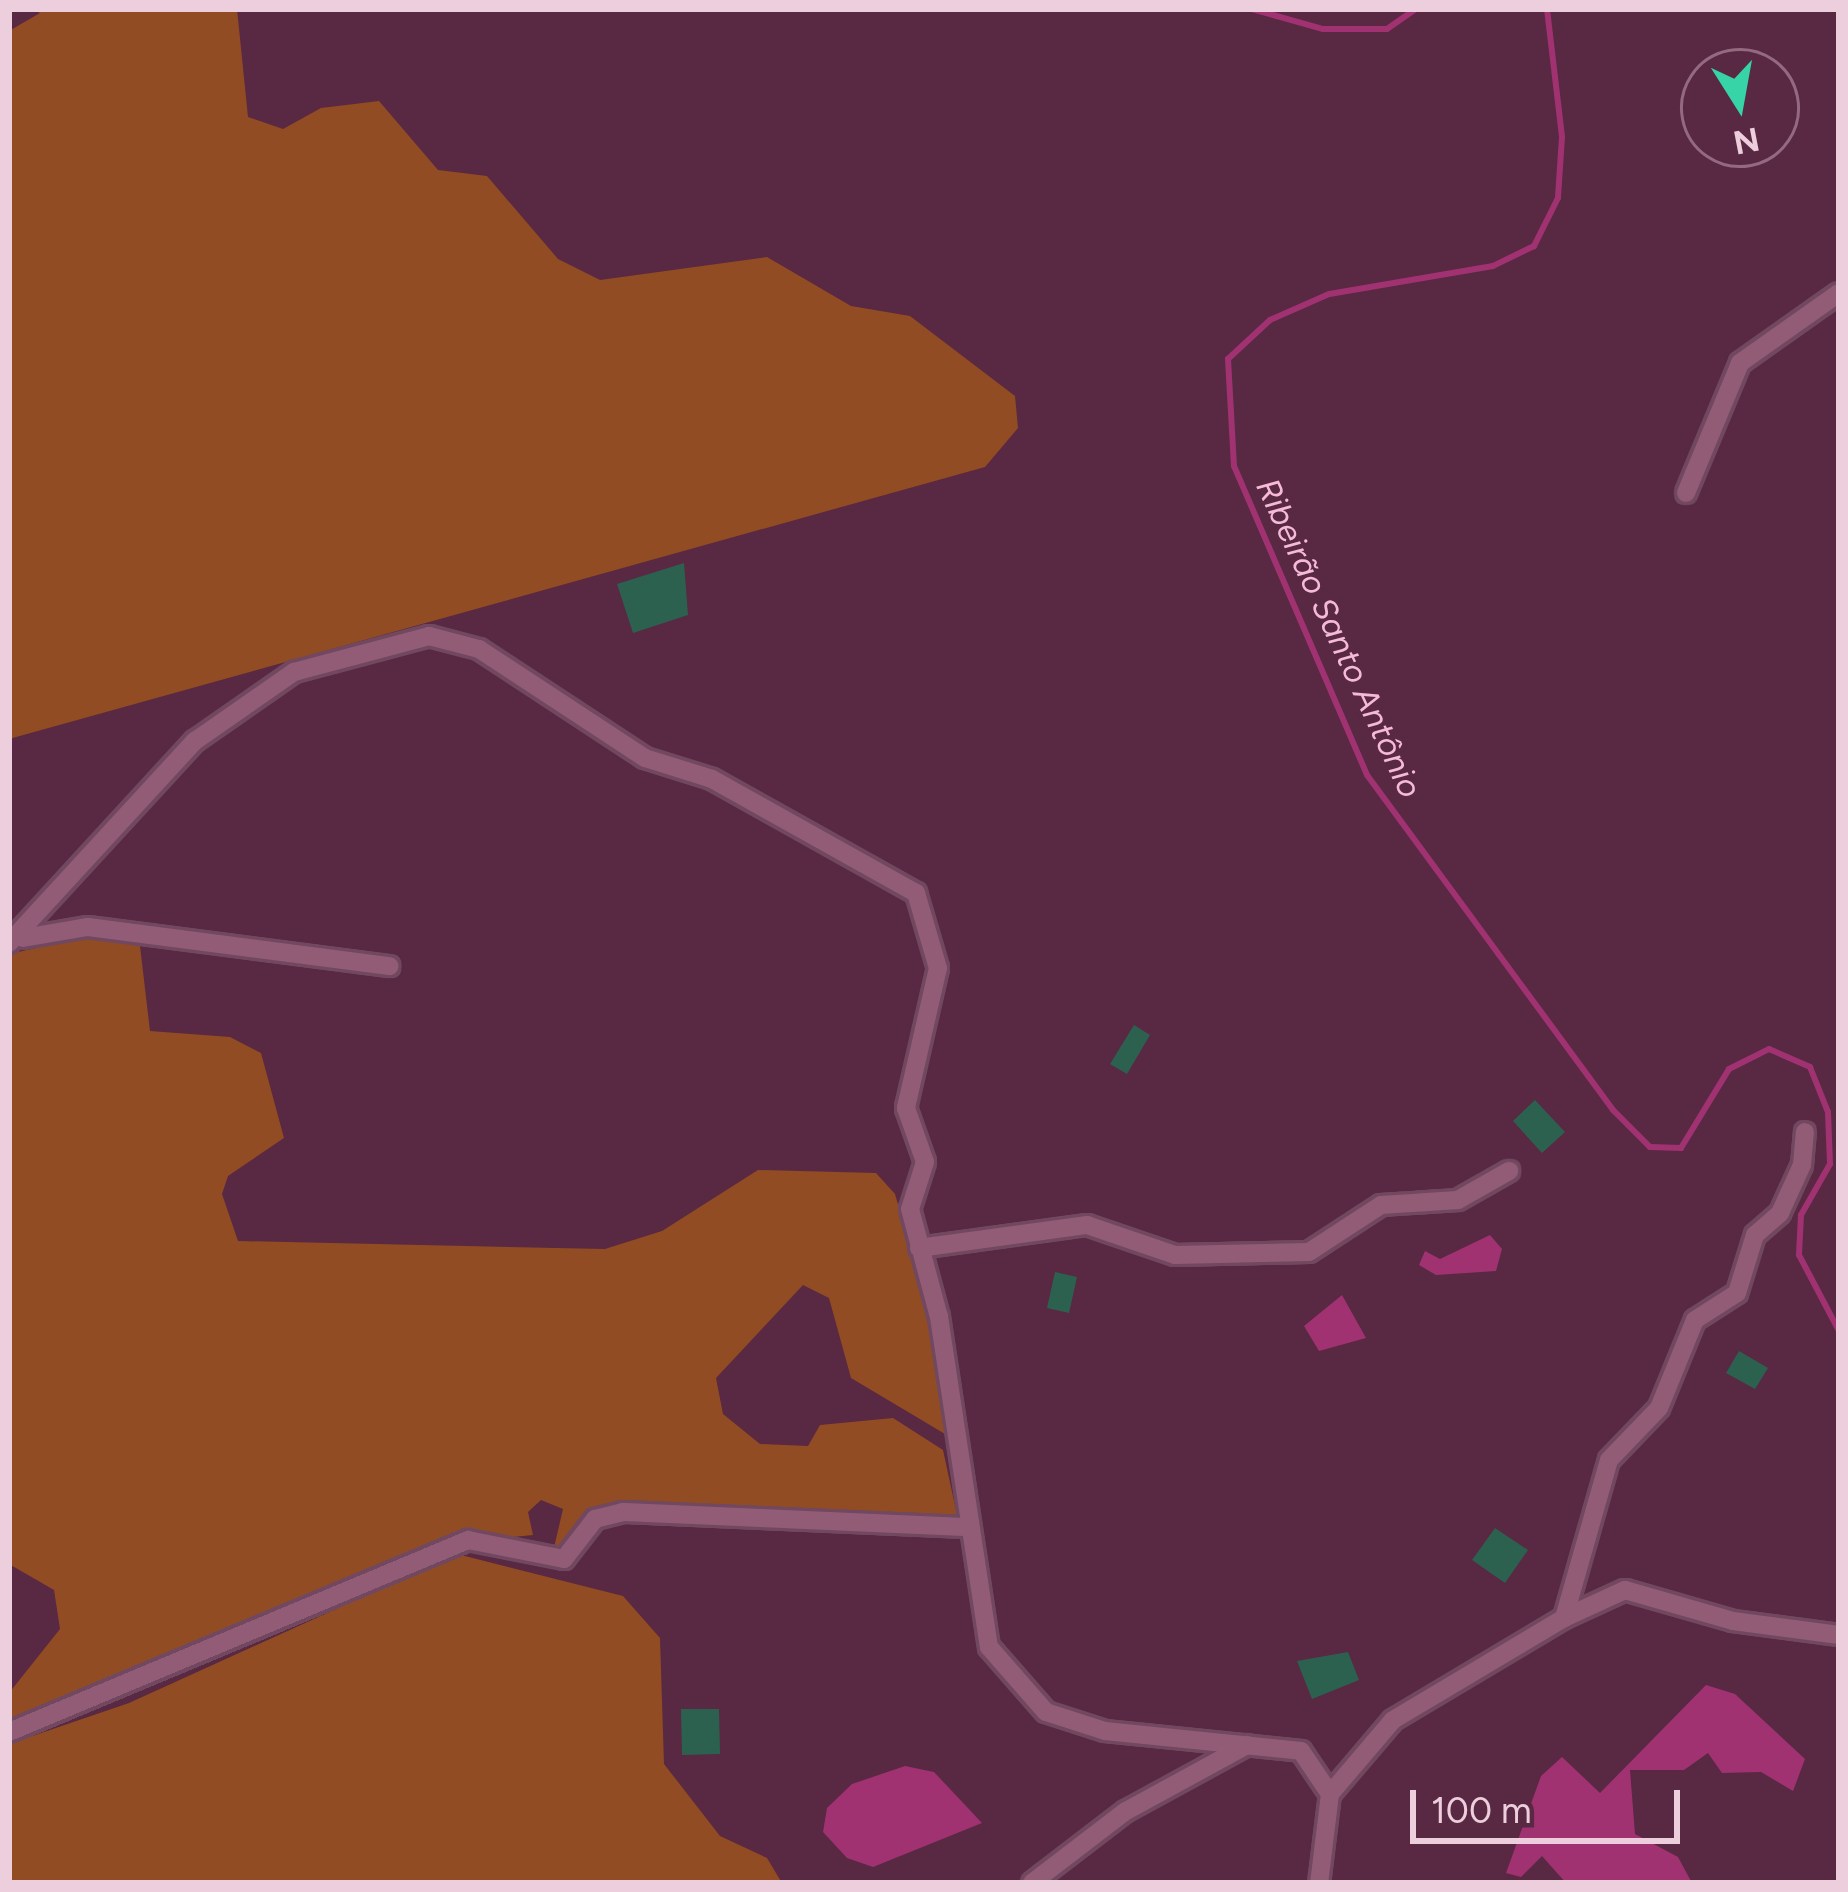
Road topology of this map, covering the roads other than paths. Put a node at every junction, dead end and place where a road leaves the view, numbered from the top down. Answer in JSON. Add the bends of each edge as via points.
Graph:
{"nodes":[{"id":1,"x":1839,"y":293,"type":"edge"},
{"id":2,"x":1686,"y":493,"type":"dead end"},
{"id":3,"x":16,"y":940,"type":"edge"},
{"id":4,"x":388,"y":966,"type":"dead end"},
{"id":5,"x":1804,"y":1132,"type":"dead end"},
{"id":6,"x":1509,"y":1171,"type":"dead end"},
{"id":7,"x":919,"y":1249,"type":"junction"},
{"id":8,"x":967,"y":1527,"type":"junction"},
{"id":9,"x":1564,"y":1618,"type":"junction"},
{"id":10,"x":1839,"y":1635,"type":"edge"},
{"id":11,"x":9,"y":1732,"type":"edge"},
{"id":12,"x":1252,"y":1743,"type":"junction"},
{"id":13,"x":1330,"y":1794,"type":"junction"},
{"id":14,"x":1032,"y":1883,"type":"edge"},
{"id":15,"x":1319,"y":1883,"type":"edge"}],
"edges":[{"from":1,"to":2,"type":"street","via":[[1739,363]]},
{"from":3,"to":4,"type":"street","via":[[88,927]]},
{"from":3,"to":7,"type":"street","via":[[195,741],[294,672],[429,636],[479,649],[645,758],[712,779],[916,893],[938,968],[906,1108],[925,1162],[910,1209]]},
{"from":5,"to":9,"type":"street","via":[[1802,1166],[1780,1214],[1755,1235],[1737,1293],[1695,1320],[1659,1408],[1609,1460]]},
{"from":6,"to":7,"type":"street","via":[[1458,1200],[1381,1205],[1309,1252],[1174,1255],[1087,1226]]},
{"from":7,"to":8,"type":"street"},
{"from":8,"to":11,"type":"street","via":[[622,1512],[596,1519],[564,1559],[468,1540]]},
{"from":8,"to":12,"type":"street","via":[[989,1648],[1023,1695],[1106,1731]]},
{"from":9,"to":10,"type":"street","via":[[1624,1590],[1733,1622]]},
{"from":9,"to":13,"type":"street","via":[[1393,1720]]},
{"from":12,"to":13,"type":"street","via":[[1301,1751]]},
{"from":12,"to":14,"type":"street","via":[[1126,1811]]},
{"from":13,"to":15,"type":"street"}]}
